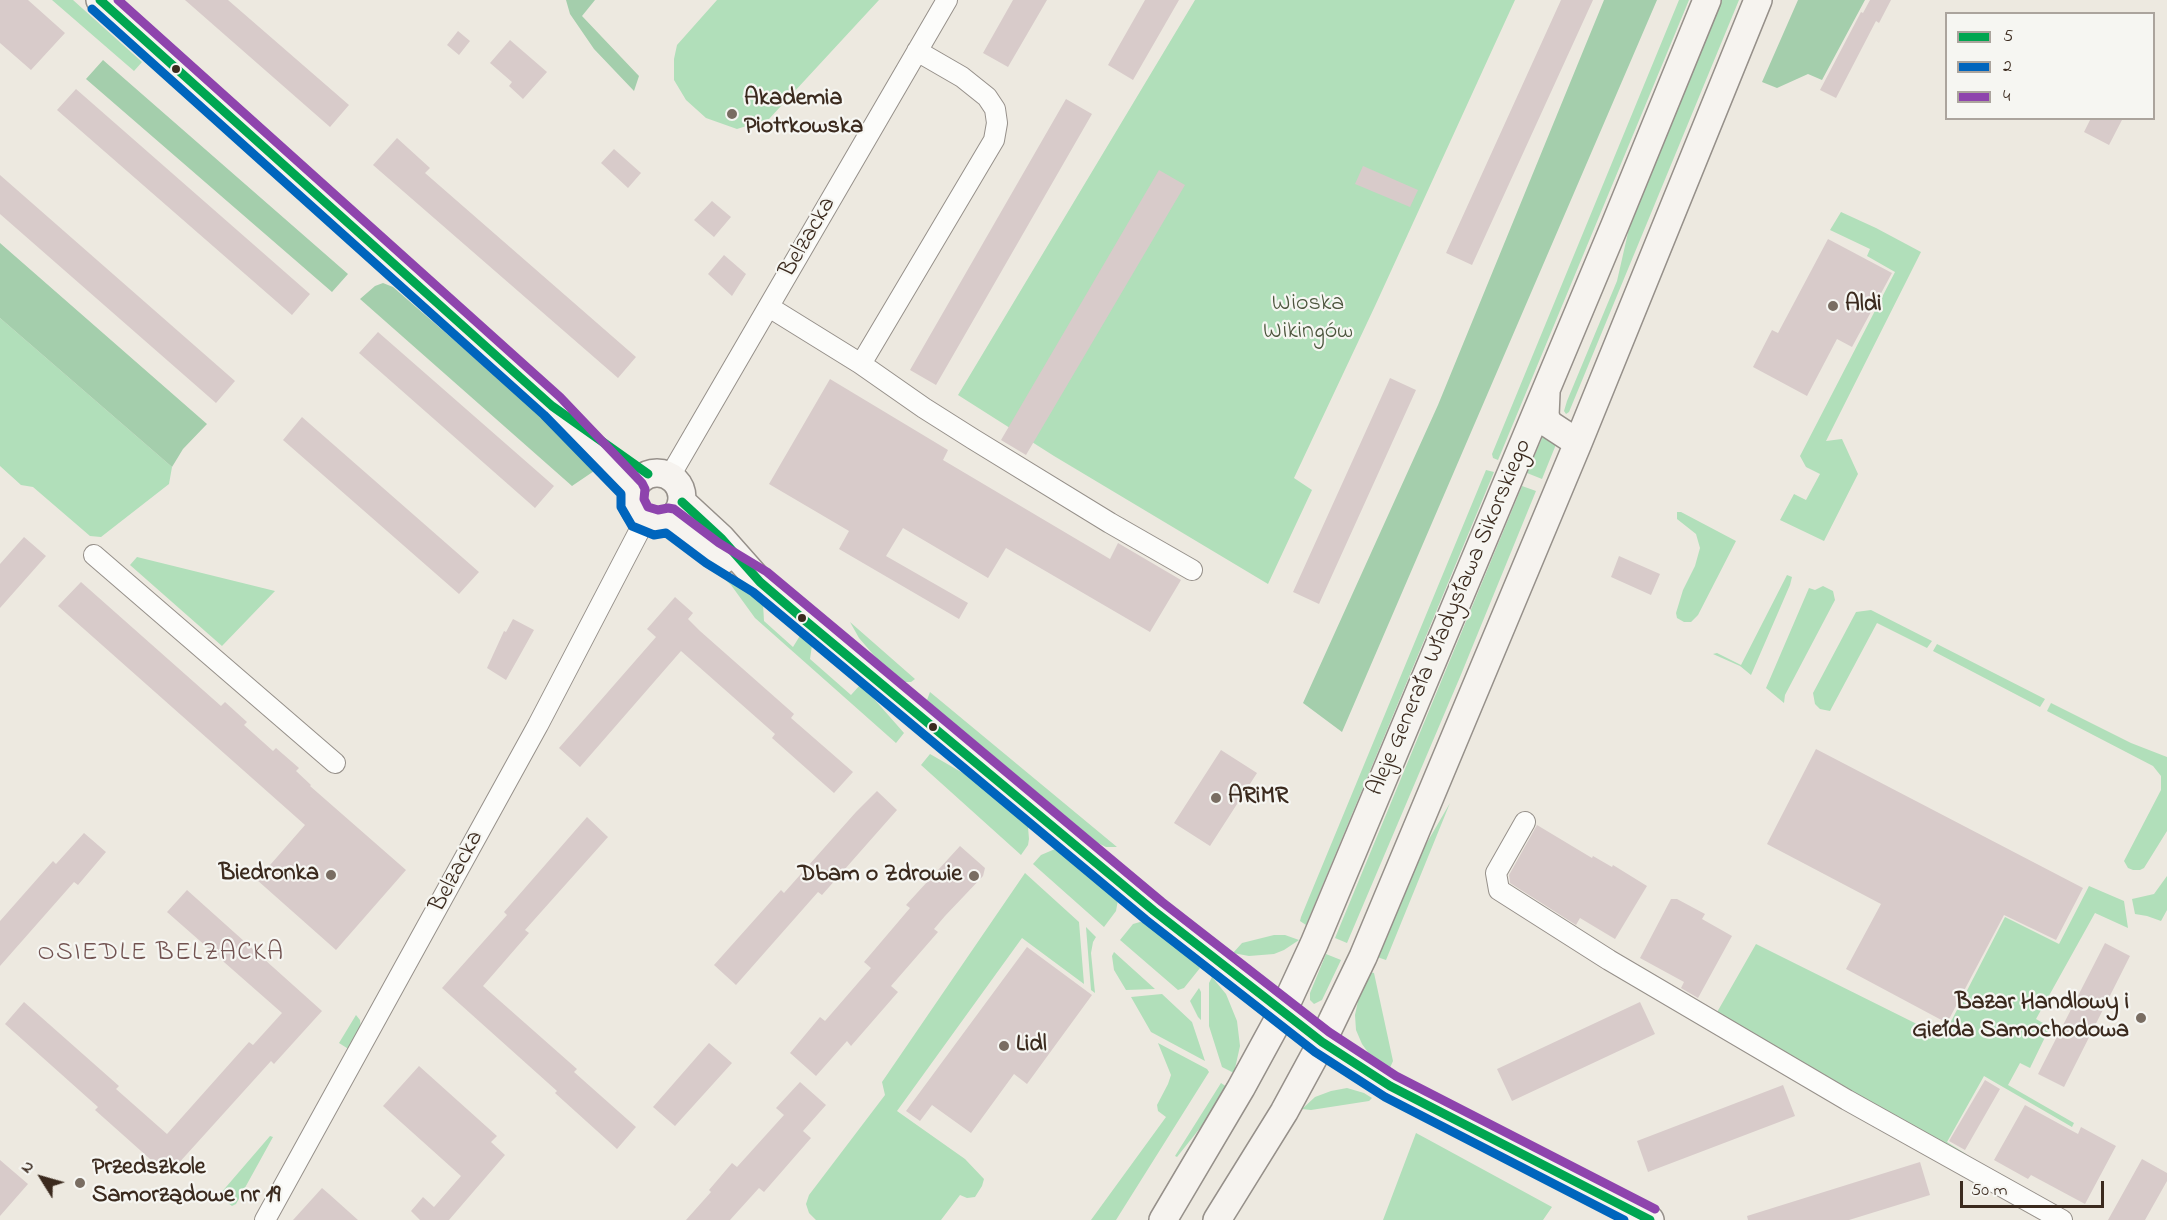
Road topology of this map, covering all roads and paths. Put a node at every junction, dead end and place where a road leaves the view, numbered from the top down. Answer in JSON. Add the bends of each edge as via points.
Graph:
{"nodes":[{"id":1,"x":100,"y":0,"type":"edge"},
{"id":2,"x":946,"y":0,"type":"edge"},
{"id":3,"x":1707,"y":0,"type":"edge"},
{"id":4,"x":1758,"y":0,"type":"edge"},
{"id":5,"x":917,"y":51,"type":"junction"},
{"id":6,"x":769,"y":306,"type":"junction"},
{"id":7,"x":861,"y":364,"type":"junction"},
{"id":8,"x":1546,"y":392,"type":"junction"},
{"id":9,"x":1578,"y":443,"type":"junction"},
{"id":10,"x":650,"y":480,"type":"junction"},
{"id":11,"x":665,"y":514,"type":"junction"},
{"id":12,"x":94,"y":555,"type":"dead end"},
{"id":13,"x":1192,"y":570,"type":"dead end"},
{"id":14,"x":335,"y":763,"type":"dead end"},
{"id":15,"x":1525,"y":822,"type":"dead end"},
{"id":16,"x":1283,"y":1011,"type":"junction"},
{"id":17,"x":1322,"y":1042,"type":"junction"},
{"id":18,"x":265,"y":1220,"type":"edge"},
{"id":19,"x":1163,"y":1220,"type":"edge"},
{"id":20,"x":1217,"y":1220,"type":"edge"},
{"id":21,"x":1650,"y":1220,"type":"edge"},
{"id":22,"x":2062,"y":1220,"type":"edge"}],
"edges":[{"from":1,"to":10,"type":"main road","via":[[552,406]]},
{"from":2,"to":5,"type":"street","name":"Belzacka"},
{"from":3,"to":8,"type":"main road","name":"Aleje Generała Władysława Sikorskiego"},
{"from":4,"to":9,"type":"main road","name":"Aleje Generała Władysława Sikorskiego"},
{"from":5,"to":6,"type":"street","name":"Belzacka"},
{"from":5,"to":7,"type":"street","via":[[987,97],[995,109],[994,140]]},
{"from":6,"to":7,"type":"street"},
{"from":6,"to":10,"type":"street","name":"Belzacka"},
{"from":7,"to":13,"type":"street","via":[[953,427]]},
{"from":8,"to":9,"type":"main road","via":[[1545,416],[1550,424]]},
{"from":8,"to":16,"type":"main road","name":"Aleje Generała Władysława Sikorskiego"},
{"from":9,"to":17,"type":"main road","name":"Aleje Generała Władysława Sikorskiego","via":[[1363,957]]},
{"from":10,"to":11,"type":"main road","via":[[679,484]]},
{"from":10,"to":11,"type":"main road","via":[[634,507]]},
{"from":11,"to":16,"type":"main road","via":[[712,553],[760,582],[1154,911]]},
{"from":11,"to":18,"type":"street","name":"Belzacka","via":[[538,725]]},
{"from":12,"to":14,"type":"street"},
{"from":15,"to":22,"type":"street","via":[[1496,873],[1499,890],[1609,960],[1847,1100]]},
{"from":16,"to":17,"type":"main road"},
{"from":16,"to":19,"type":"main road","name":"Aleje Generała Władysława Sikorskiego"},
{"from":17,"to":20,"type":"main road","name":"Aleje Generała Władysława Sikorskiego","via":[[1275,1128]]},
{"from":17,"to":21,"type":"main road","via":[[1390,1086]]}]}
